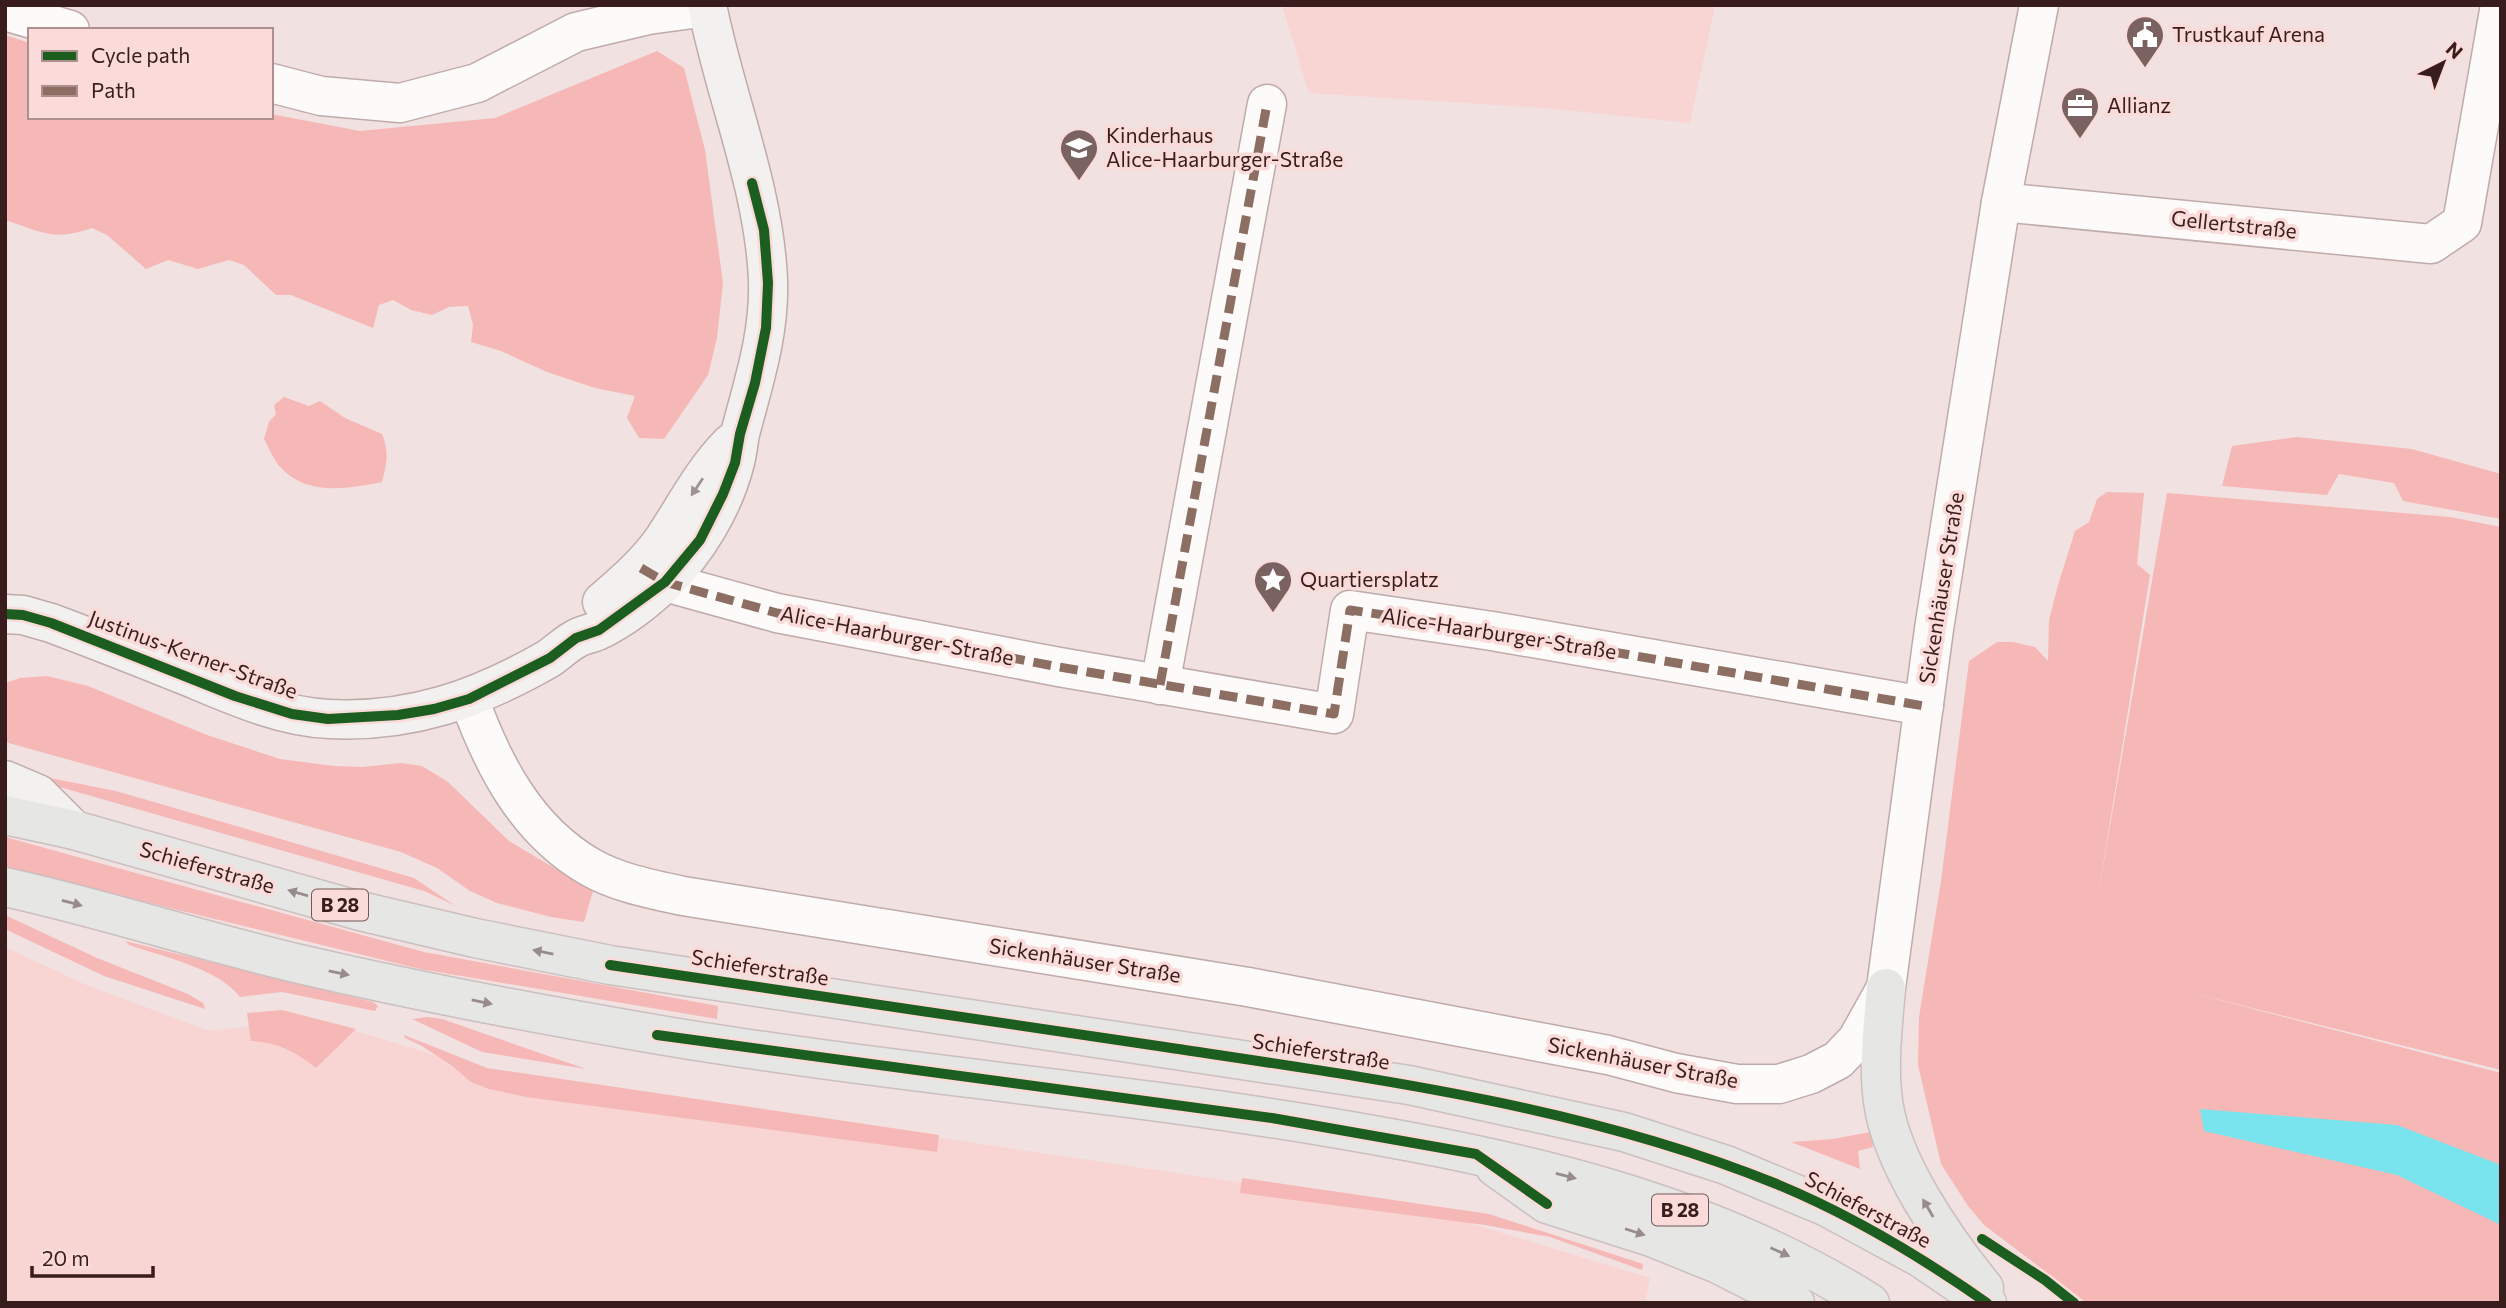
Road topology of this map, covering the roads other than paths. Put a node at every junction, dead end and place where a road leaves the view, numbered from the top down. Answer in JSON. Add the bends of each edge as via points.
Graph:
{"nodes":[{"id":1,"x":2039,"y":5,"type":"edge"},
{"id":2,"x":2500,"y":5,"type":"edge"},
{"id":3,"x":707,"y":6,"type":"edge"},
{"id":4,"x":5,"y":11,"type":"edge"},
{"id":5,"x":63,"y":28,"type":"edge"},
{"id":6,"x":273,"y":84,"type":"edge"},
{"id":7,"x":1268,"y":104,"type":"dead end"},
{"id":8,"x":2001,"y":202,"type":"junction"},
{"id":9,"x":653,"y":575,"type":"junction"},
{"id":10,"x":5,"y":614,"type":"edge"},
{"id":11,"x":1160,"y":685,"type":"junction"},
{"id":12,"x":469,"y":699,"type":"junction"},
{"id":13,"x":1924,"y":706,"type":"junction"},
{"id":14,"x":5,"y":780,"type":"edge"},
{"id":15,"x":5,"y":815,"type":"edge"},
{"id":16,"x":74,"y":830,"type":"junction"},
{"id":17,"x":5,"y":887,"type":"edge"},
{"id":18,"x":1886,"y":988,"type":"junction"},
{"id":19,"x":1476,"y":1154,"type":"junction"},
{"id":20,"x":1795,"y":1303,"type":"edge"},
{"id":21,"x":1871,"y":1303,"type":"edge"},
{"id":22,"x":1987,"y":1303,"type":"edge"},
{"id":23,"x":1997,"y":1303,"type":"edge"}],
"edges":[{"from":1,"to":8,"type":"street","name":"Sickenhäuser Straße"},
{"from":2,"to":8,"type":"street","name":"Gellertstraße","via":[[2462,223],[2431,244]]},
{"from":3,"to":6,"type":"street","via":[[576,32],[477,83],[400,103],[321,96]]},
{"from":3,"to":9,"type":"street","name":"Justinus-Kerner-Straße","via":[[764,230],[766,328],[740,434],[718,456],[662,542]]},
{"from":4,"to":5,"type":"street"},
{"from":7,"to":11,"type":"street"},
{"from":8,"to":13,"type":"street","name":"Sickenhäuser Straße"},
{"from":9,"to":11,"type":"street","name":"Alice-Haarburger-Straße","via":[[777,613]]},
{"from":9,"to":12,"type":"street","name":"Justinus-Kerner-Straße","via":[[598,606],[576,638],[550,658]]},
{"from":10,"to":12,"type":"street","name":"Justinus-Kerner-Straße","via":[[51,624],[292,714],[328,719],[398,715]]},
{"from":11,"to":13,"type":"street","name":"Alice-Haarburger-Straße","via":[[1334,714],[1350,610]]},
{"from":12,"to":18,"type":"street","name":"Sickenhäuser Straße","via":[[508,786],[549,836],[591,868],[660,891],[1248,987],[1737,1084],[1779,1084],[1838,1060],[1857,1040]]},
{"from":13,"to":18,"type":"street","name":"Sickenhäuser Straße"},
{"from":14,"to":16,"type":"street","via":[[37,794]]},
{"from":15,"to":16,"type":"main road","name":"Schieferstraße","number":"B 28"},
{"from":22,"to":16,"type":"main road","name":"Schieferstraße","number":"B 28","one_way":true,"via":[[1920,1258],[1827,1207],[1726,1165],[1624,1132],[1409,1085],[610,965],[359,911]]},
{"from":17,"to":19,"type":"main road","number":"B 28","one_way":true,"via":[[302,965],[657,1035],[1272,1118]]},
{"from":23,"to":18,"type":"main road","one_way":true,"via":[[1929,1211],[1891,1134],[1882,1098]]},
{"from":19,"to":20,"type":"main road","one_way":true,"via":[[1547,1204],[1651,1237]]},
{"from":19,"to":21,"type":"main road","number":"B 28","one_way":true,"via":[[1594,1183],[1689,1213],[1789,1256]]}]}
